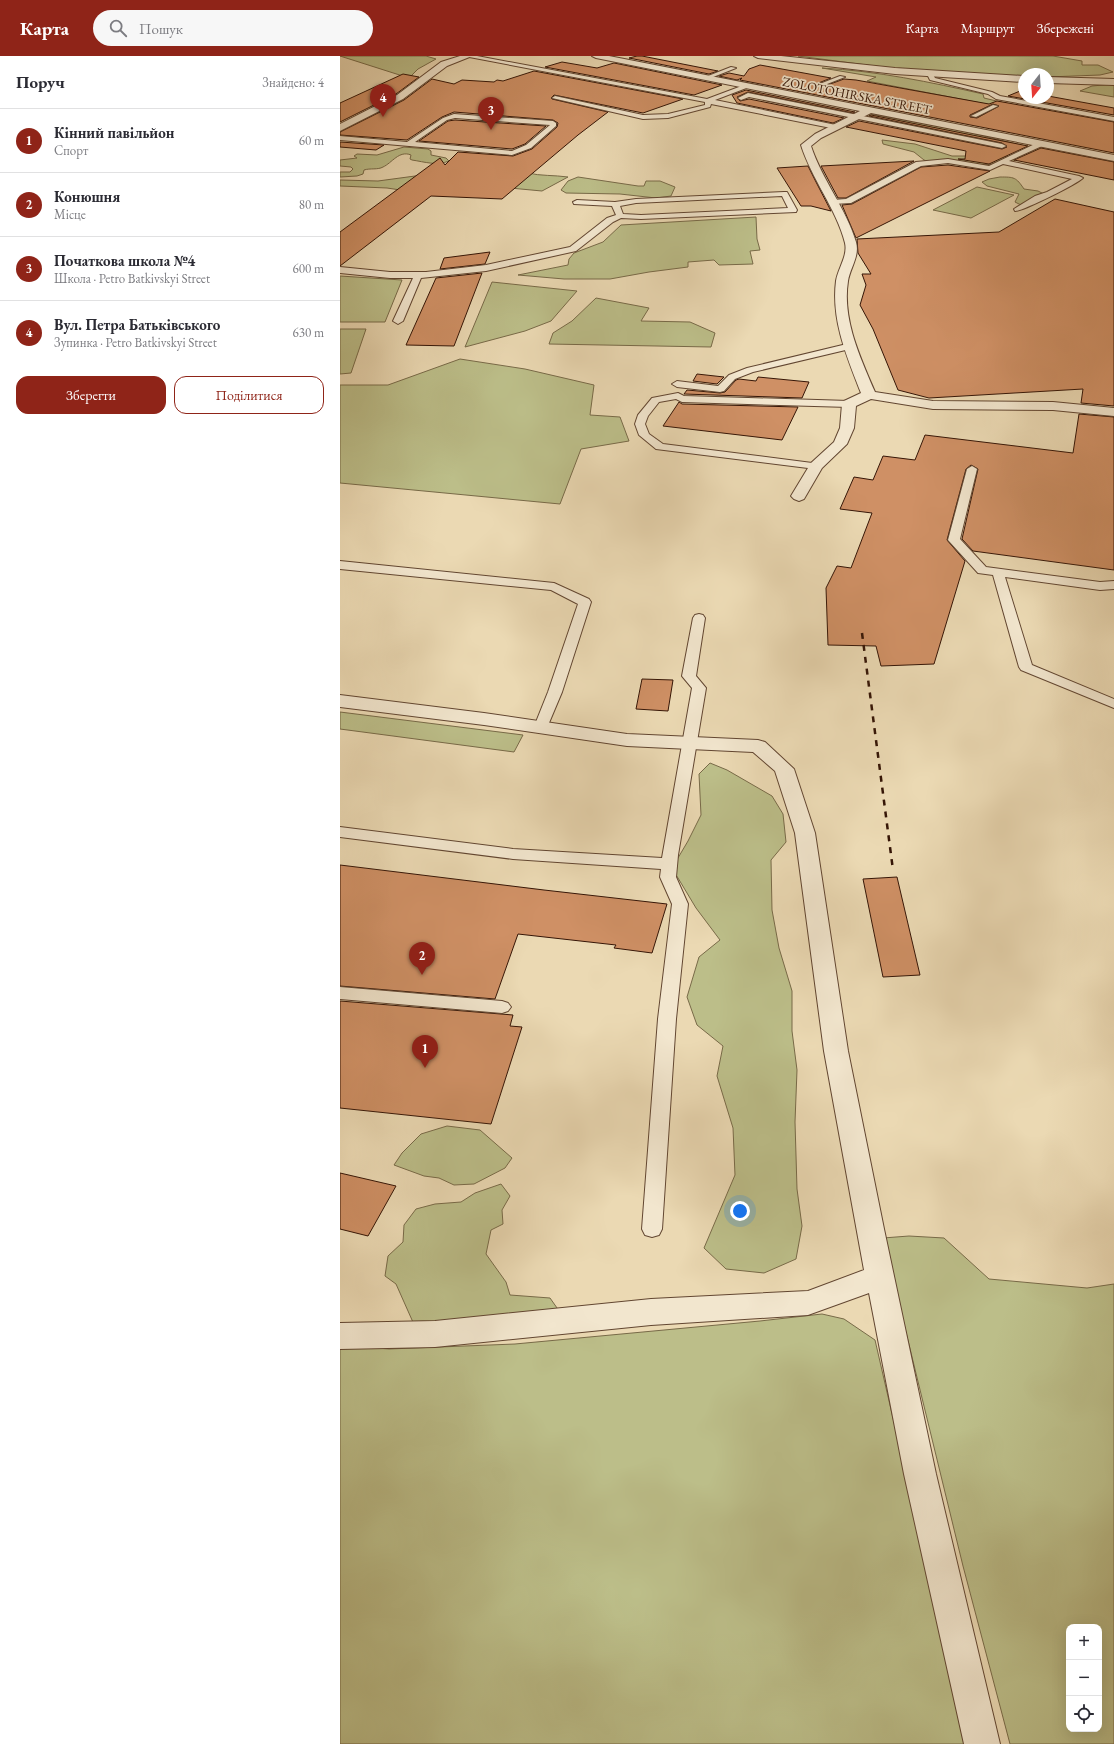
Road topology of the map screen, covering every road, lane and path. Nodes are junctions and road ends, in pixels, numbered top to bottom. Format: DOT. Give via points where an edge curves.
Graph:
graph roads {
  1 [pos="467,56"];
  2 [pos="596,56"];
  3 [pos="758,56"];
  4 [pos="733,68"];
  5 [pos="930,74"];
  6 [pos="842,77"];
  7 [pos="706,78"];
  8 [pos="1018,78"];
  9 [pos="1054,80"];
  10 [pos="1114,82"];
  11 [pos="820,85"];
  12 [pos="747,86"];
  13 [pos="555,98"];
  14 [pos="741,98"];
  15 [pos="708,101"];
  16 [pos="680,106"];
  17 [pos="995,106"];
  18 [pos="694,110"];
  19 [pos="869,110"];
  20 [pos="974,116"];
  21 [pos="855,117"];
  22 [pos="1114,119"];
  23 [pos="836,127"];
  24 [pos="340,128"];
  25 [pos="340,138"];
  26 [pos="407,144"];
  27 [pos="1040,144"];
  28 [pos="1002,146"];
  29 [pos="1114,158"];
  30 [pos="1002,162"];
  31 [pos="577,202"];
  32 [pos="832,202"];
  33 [pos="615,204"];
  34 [pos="1018,209"];
  35 [pos="620,216"];
  36 [pos="340,270"];
  37 [pos="418,275"];
  38 [pos="398,321"];
  39 [pos="851,346"];
  40 [pos="677,384"];
  41 [pos="869,395"];
  42 [pos="849,404"];
  43 [pos="1114,412"];
  44 [pos="816,466"];
  45 [pos="972,469"];
  46 [pos="799,496"];
  47 [pos="340,565"];
  48 [pos="998,573"];
  49 [pos="1114,585"];
  50 [pos="699,618"];
  51 [pos="340,701"];
  52 [pos="1114,704"];
  53 [pos="541,727"];
  54 [pos="690,743"];
  55 [pos="340,832"];
  56 [pos="669,864"];
  57 [pos="340,993"];
  58 [pos="502,1007"];
  59 [pos="652,1229"];
  60 [pos="880,1276"];
  61 [pos="340,1336"];
  62 [pos="982,1744"];
  1 -- 15 [label="lane"];
  1 -- 24 [label="street" via="444,64 400,97"];
  2 -- 7 [label="street, ZOLOTOHIRSKA STREET"];
  3 -- 5 [label="street"];
  4 -- 7 [label="lane"];
  5 -- 8 [label="street"];
  5 -- 22 [label="lane" via="932,79 990,93 998,98"];
  6 -- 11 [label="lane"];
  7 -- 12 [label="street, ZOLOTOHIRSKA STREET"];
  9 -- 10 [label="street"];
  12 -- 15 [label="lane"];
  12 -- 19 [label="street, ZOLOTOHIRSKA STREET"];
  13 -- 18 [label="lane" via="643,117 655,118"];
  14 -- 21 [label="lane" via="748,95"];
  15 -- 18 [label="lane" via="708,106"];
  15 -- 23 [label="lane"];
  16 -- 18 [label="lane"];
  17 -- 20 [label="lane"];
  19 -- 21 [label="street"];
  19 -- 27 [label="street, ZOLOTOHIRSKA STREET"];
  21 -- 23 [label="street"];
  21 -- 28 [label="lane"];
  23 -- 32 [label="street" via="806,145"];
  25 -- 26 [label="lane"];
  26 -- 26 [label="lane" via="445,119 454,116 553,123 543,135 519,152"];
  27 -- 29 [label="street, ZOLOTOHIRSKA STREET"];
  27 -- 30 [label="lane"];
  30 -- 32 [label="lane" via="990,168 948,162 919,164 848,201"];
  30 -- 34 [label="lane" via="1079,178"];
  31 -- 33 [label="lane"];
  32 -- 39 [label="street" via="852,244 842,280 842,318"];
  33 -- 35 [label="lane"];
  33 -- 35 [label="lane" via="784,194 793,210"];
  35 -- 37 [label="lane" via="610,220 573,249 486,268"];
  36 -- 37 [label="lane"];
  37 -- 38 [label="lane"];
  39 -- 40 [label="lane" via="750,370 732,377 720,389"];
  39 -- 41 [label="street"];
  41 -- 42 [label="street"];
  41 -- 43 [label="street" via="933,405 1053,406"];
  42 -- 44 [label="street" via="847,428 840,444"];
  42 -- 44 [label="lane" via="682,399 678,396 656,400 643,415 640,424 644,436 660,447"];
  44 -- 46 [label="street"];
  45 -- 48 [label="lane" via="954,540 982,570"];
  47 -- 53 [label="lane" via="554,587 585,602"];
  48 -- 49 [label="lane" via="1100,586"];
  48 -- 52 [label="lane" via="1026,667"];
  50 -- 54 [label="lane" via="689,676 699,688"];
  51 -- 53 [label="street"];
  53 -- 54 [label="street" via="627,740"];
  54 -- 56 [label="lane"];
  54 -- 60 [label="street" via="758,746 784,769 805,833 836,1052"];
  55 -- 56 [label="lane" via="513,854"];
  56 -- 59 [label="lane" via="668,877 680,904 667,1019"];
  57 -- 58 [label="lane"];
  60 -- 61 [label="street" via="808,1303 651,1312 435,1334"];
  60 -- 62 [label="street" via="920,1474"];
}
